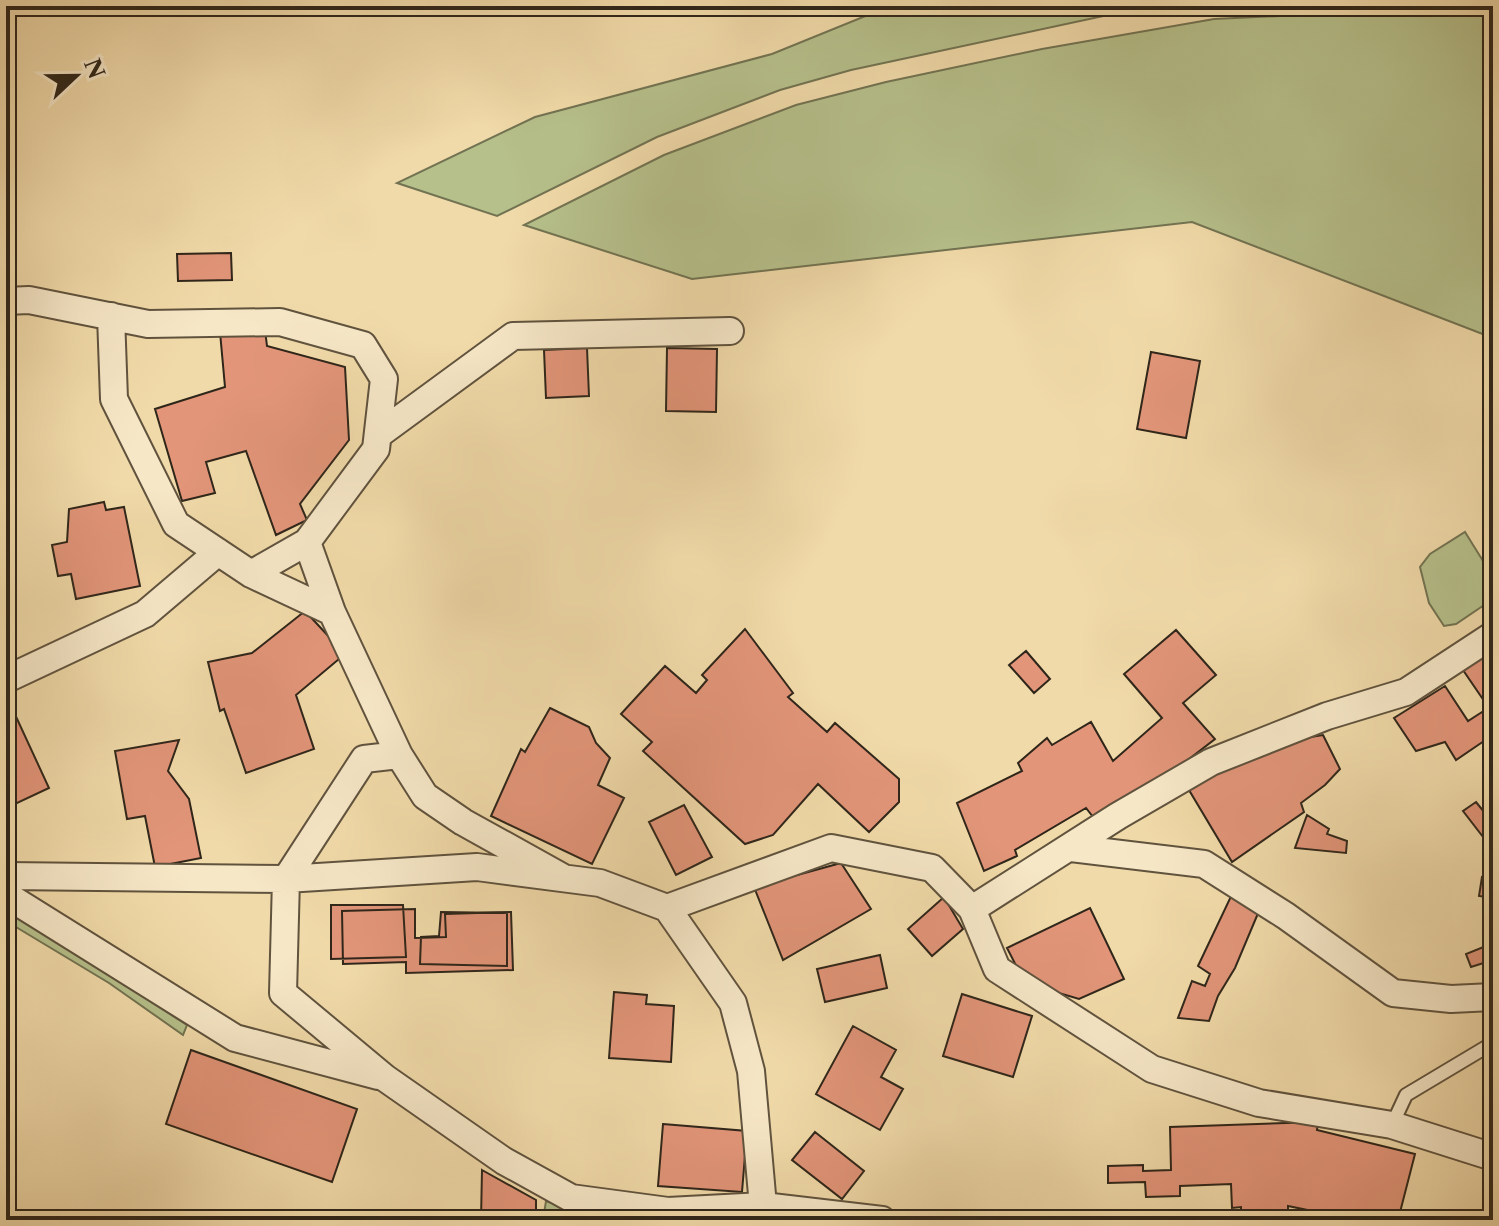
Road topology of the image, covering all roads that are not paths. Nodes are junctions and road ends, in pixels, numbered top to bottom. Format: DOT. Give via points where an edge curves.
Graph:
graph roads {
  1 [pos="6,301"];
  2 [pos="111,316"];
  3 [pos="730,331"];
  4 [pos="378,435"];
  5 [pos="307,542"];
  6 [pos="218,552"];
  7 [pos="251,574"];
  8 [pos="332,612"];
  9 [pos="1493,635"];
  10 [pos="11,677"];
  11 [pos="399,755"];
  12 [pos="1071,848"];
  13 [pos="6,876"];
  14 [pos="564,878"];
  15 [pos="286,879"];
  16 [pos="6,895"];
  17 [pos="667,908"];
  18 [pos="972,909"];
  19 [pos="1493,997"];
  20 [pos="1493,1043"];
  21 [pos="385,1078"];
  22 [pos="1392,1125"];
  23 [pos="1493,1157"];
  24 [pos="763,1206"];
  25 [pos="882,1220"];
  1 -- 2 [label="street" via="29,300"];
  2 -- 4 [label="street" via="148,324 280,322 363,345 384,379"];
  2 -- 6 [label="street" via="114,399 176,524"];
  3 -- 4 [label="street" via="513,336"];
  4 -- 5 [label="street" via="376,449"];
  5 -- 7 [label="street"];
  5 -- 8 [label="street"];
  6 -- 7 [label="street"];
  6 -- 10 [label="street" via="145,614"];
  7 -- 8 [label="street"];
  8 -- 11 [label="street"];
  9 -- 12 [label="street" via="1406,692 1327,716 1211,762"];
  11 -- 14 [label="street" via="425,796"];
  11 -- 15 [label="street" via="364,759"];
  12 -- 18 [label="street"];
  12 -- 19 [label="street" via="1204,864 1393,993"];
  13 -- 15 [label="street"];
  14 -- 15 [label="street" via="477,867"];
  14 -- 17 [label="street" via="600,883"];
  15 -- 21 [label="street" via="283,993"];
  16 -- 21 [label="street" via="235,1038"];
  17 -- 18 [label="street" via="831,848 932,868"];
  17 -- 24 [label="street" via="733,1003 751,1071"];
  18 -- 22 [label="street" via="997,969 1152,1069 1259,1103"];
  20 -- 22 [label="lane" via="1406,1095"];
  21 -- 24 [label="street" via="504,1161 571,1198 668,1211"];
  22 -- 23 [label="street"];
  24 -- 25 [label="street"];
}
